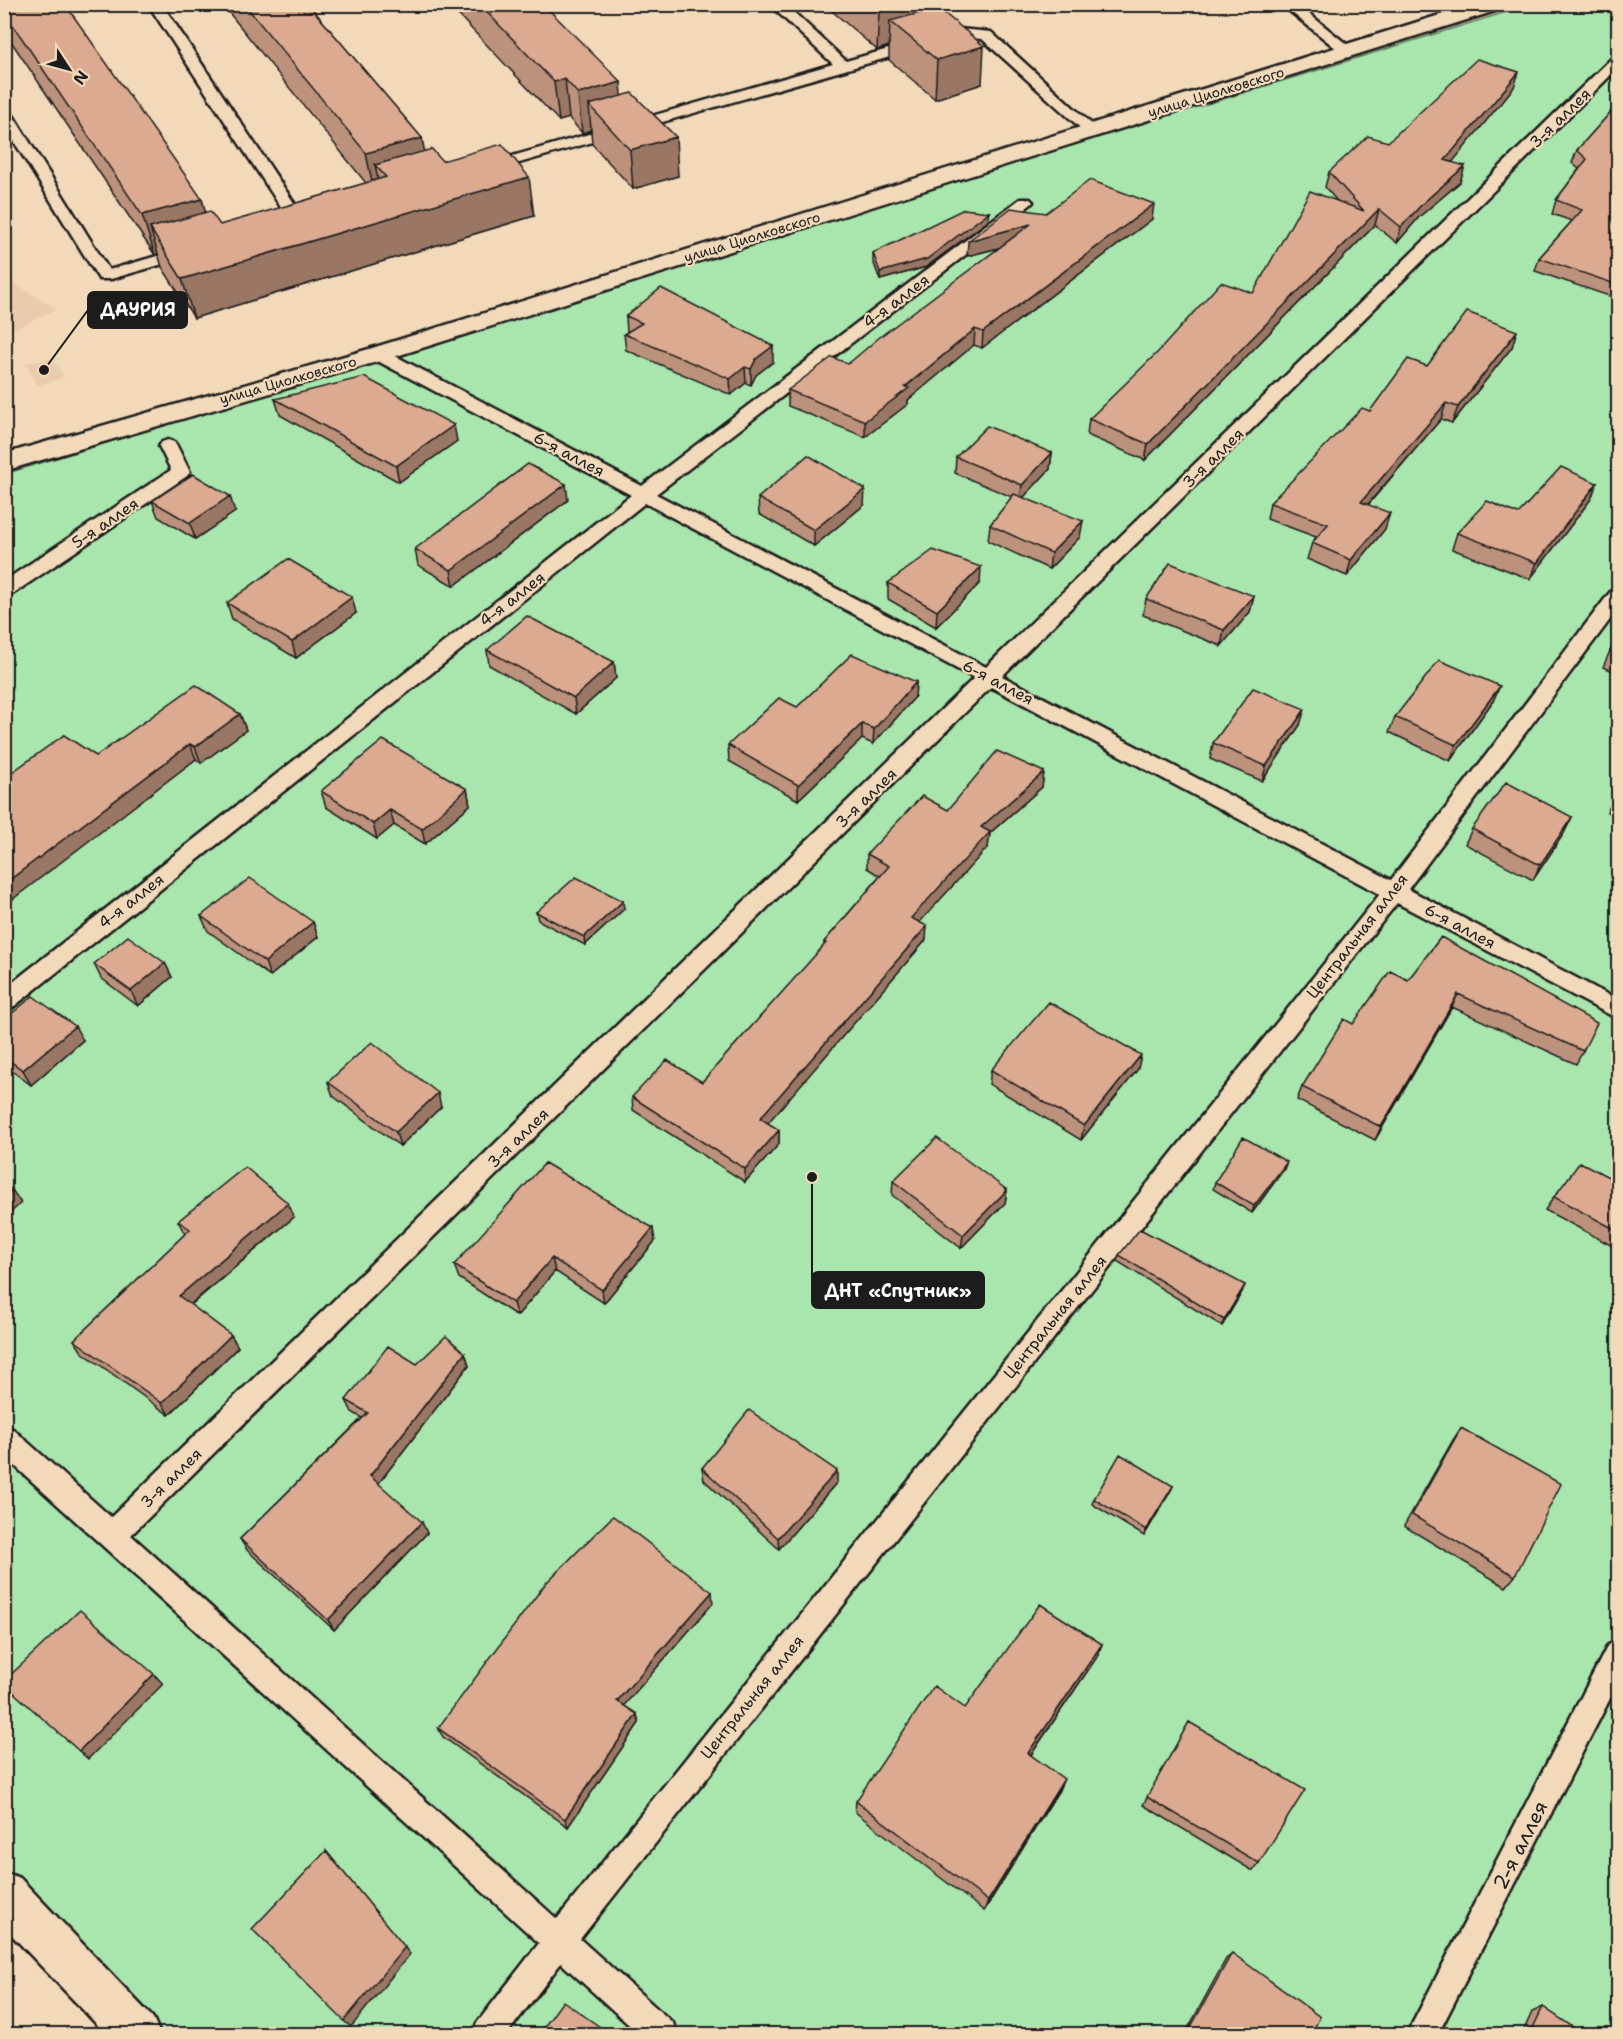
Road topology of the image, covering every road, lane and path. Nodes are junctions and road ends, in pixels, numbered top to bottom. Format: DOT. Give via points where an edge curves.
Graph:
graph roads {
  1 [pos="155,4"];
  2 [pos="776,4"];
  3 [pos="1288,4"];
  4 [pos="1498,4"];
  5 [pos="1348,51"];
  6 [pos="1618,60"];
  7 [pos="843,66"];
  8 [pos="4,112"];
  9 [pos="1091,130"];
  10 [pos="468,173"];
  11 [pos="1025,202"];
  12 [pos="298,221"];
  13 [pos="207,247"];
  14 [pos="378,354"];
  15 [pos="168,446"];
  16 [pos="4,463"];
  17 [pos="644,494"];
  18 [pos="4,590"];
  19 [pos="1618,596"];
  20 [pos="990,677"];
  21 [pos="1394,891"];
  22 [pos="4,1002"];
  23 [pos="1618,1010"];
  24 [pos="4,1438"];
  25 [pos="112,1535"];
  26 [pos="1618,1655"];
  27 [pos="4,1894"];
  28 [pos="559,1941"];
  29 [pos="137,2034"];
  30 [pos="488,2034"];
  31 [pos="662,2034"];
  32 [pos="1422,2034"];
  1 -- 12 [label="lane"];
  2 -- 7 [label="lane"];
  3 -- 5 [label="lane"];
  4 -- 5 [label="street, улица Циолковского"];
  5 -- 9 [label="street, улица Циолковского"];
  6 -- 20 [label="lane, 3-я аллея"];
  7 -- 9 [label="lane" via="958,33 986,35"];
  7 -- 10 [label="lane"];
  8 -- 13 [label="lane" via="105,276"];
  9 -- 14 [label="street, улица Циолковского"];
  11 -- 17 [label="lane, 4-я аллея"];
  14 -- 16 [label="street, улица Циолковского"];
  14 -- 17 [label="lane, 6-я аллея"];
  15 -- 18 [label="lane, 5-я аллея" via="182,472"];
  17 -- 20 [label="lane, 6-я аллея"];
  17 -- 22 [label="lane, 4-я аллея"];
  19 -- 21 [label="lane, Центральная аллея"];
  20 -- 21 [label="lane, 6-я аллея"];
  20 -- 25 [label="lane, 3-я аллея"];
  21 -- 23 [label="lane, 6-я аллея"];
  21 -- 28 [label="lane, Центральная аллея"];
  24 -- 25 [label="lane"];
  25 -- 28 [label="lane"];
  26 -- 32 [label="lane, 2-я аллея"];
  27 -- 29 [label="street"];
  28 -- 30 [label="lane, Центральная аллея"];
  28 -- 31 [label="lane"];
}
